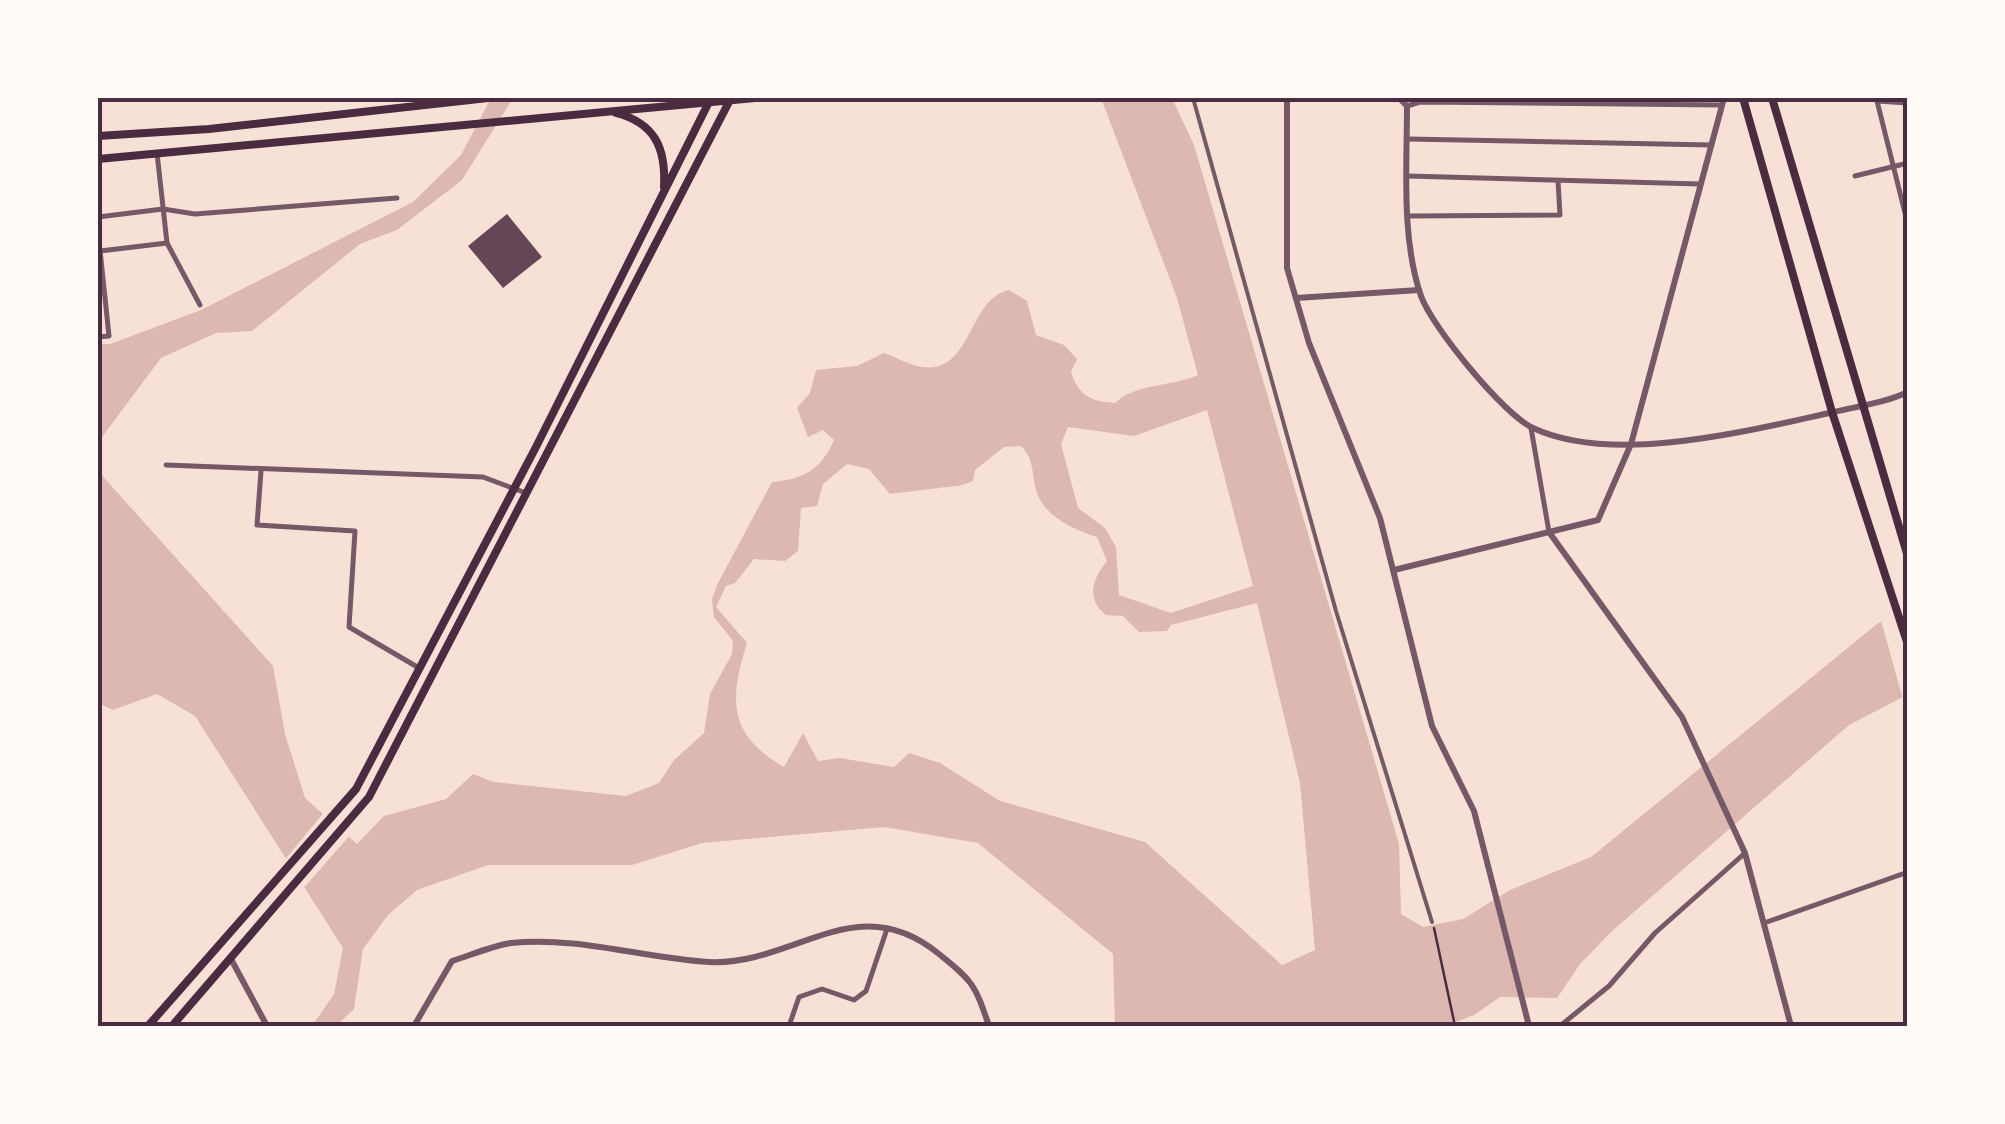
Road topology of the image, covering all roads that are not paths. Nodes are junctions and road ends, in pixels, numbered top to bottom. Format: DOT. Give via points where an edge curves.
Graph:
graph roads {
  1 [pos="488,98"];
  2 [pos="710,98"];
  3 [pos="755,98"];
  4 [pos="1193,98"];
  5 [pos="1287,98"];
  6 [pos="1399,98"];
  7 [pos="1743,98"];
  8 [pos="1772,98"];
  9 [pos="479,99"];
  10 [pos="731,99"];
  11 [pos="1723,101"];
  12 [pos="1908,103"];
  13 [pos="1407,106"];
  14 [pos="606,110"];
  15 [pos="98,136"];
  16 [pos="1407,139"];
  17 [pos="1711,146"];
  18 [pos="157,153"];
  19 [pos="98,158"];
  20 [pos="1908,163"];
  21 [pos="1892,167"];
  22 [pos="1408,176"];
  23 [pos="1855,176"];
  24 [pos="1558,182"];
  25 [pos="1701,184"];
  26 [pos="663,192"];
  27 [pos="397,198"];
  28 [pos="163,209"];
  29 [pos="1410,216"];
  30 [pos="98,217"];
  31 [pos="1908,225"];
  32 [pos="98,232"];
  33 [pos="167,244"];
  34 [pos="98,252"];
  35 [pos="1419,290"];
  36 [pos="1296,298"];
  37 [pos="200,306"];
  38 [pos="98,337"];
  39 [pos="1908,392"];
  40 [pos="1864,406"];
  41 [pos="1832,412"];
  42 [pos="1531,428"];
  43 [pos="1631,444"];
  44 [pos="166,464"];
  45 [pos="260,471"];
  46 [pos="514,488"];
  47 [pos="526,494"];
  48 [pos="1549,532"];
  49 [pos="1908,556"];
  50 [pos="1394,570"];
  51 [pos="1908,645"];
  52 [pos="419,668"];
  53 [pos="1746,853"];
  54 [pos="1908,872"];
  55 [pos="1432,922"];
  56 [pos="1764,923"];
  57 [pos="887,928"];
  58 [pos="231,960"];
  59 [pos="148,1026"];
  60 [pos="172,1026"];
  61 [pos="268,1026"];
  62 [pos="414,1026"];
  63 [pos="789,1026"];
  64 [pos="989,1026"];
  65 [pos="1529,1026"];
  66 [pos="1560,1026"];
  67 [pos="1791,1026"];
  1 -- 9 [label="main road"];
  2 -- 10 [label="main road"];
  2 -- 14 [label="main road"];
  2 -- 26 [label="main road"];
  3 -- 10 [label="main road"];
  4 -- 55 [label="street" via="1336,611"];
  5 -- 36 [label="street" via="1287,268"];
  6 -- 13 [label="street"];
  7 -- 41 [label="main road"];
  8 -- 40 [label="main road"];
  9 -- 15 [label="main road"];
  10 -- 47 [label="main road"];
  11 -- 13 [label="street"];
  11 -- 17 [label="street"];
  12 -- 21 [label="street" via="1877,101"];
  13 -- 16 [label="street"];
  14 -- 18 [label="main road"];
  14 -- 26 [label="main road" via="637,118 655,134 664,159"];
  16 -- 17 [label="street"];
  16 -- 22 [label="street"];
  17 -- 25 [label="street"];
  18 -- 19 [label="main road"];
  18 -- 28 [label="street"];
  20 -- 21 [label="street"];
  21 -- 23 [label="street"];
  21 -- 31 [label="street"];
  22 -- 24 [label="street"];
  22 -- 29 [label="street"];
  24 -- 25 [label="street"];
  24 -- 29 [label="street" via="1560,215"];
  25 -- 43 [label="street"];
  26 -- 46 [label="main road"];
  27 -- 28 [label="street" via="195,214"];
  28 -- 30 [label="street"];
  28 -- 33 [label="street"];
  29 -- 35 [label="street"];
  32 -- 34 [label="street"];
  33 -- 34 [label="street"];
  33 -- 37 [label="street"];
  34 -- 38 [label="street" via="109,336"];
  35 -- 36 [label="street"];
  35 -- 42 [label="street" via="1437,328 1472,372"];
  36 -- 50 [label="street" via="1361,462"];
  39 -- 40 [label="street"];
  40 -- 41 [label="street"];
  40 -- 49 [label="main road"];
  41 -- 43 [label="street" via="1719,438"];
  41 -- 51 [label="main road"];
  42 -- 43 [label="street"];
  42 -- 48 [label="street"];
  43 -- 48 [label="street" via="1598,520"];
  44 -- 45 [label="street"];
  45 -- 46 [label="street" via="483,477"];
  45 -- 52 [label="street" via="257,525 355,531 350,626"];
  46 -- 47 [label="street"];
  46 -- 52 [label="main road"];
  47 -- 58 [label="main road" via="369,797"];
  48 -- 50 [label="street"];
  48 -- 53 [label="street" via="1682,716"];
  50 -- 65 [label="street" via="1432,726 1474,810"];
  52 -- 59 [label="main road" via="356,789"];
  53 -- 56 [label="street"];
  53 -- 66 [label="street"];
  54 -- 56 [label="street"];
  56 -- 67 [label="street"];
  57 -- 62 [label="street" via="856,924 751,961 510,944 452,961"];
  57 -- 63 [label="street" via="866,991 854,1000 822,988 799,997"];
  57 -- 64 [label="street" via="920,938 975,983"];
  58 -- 60 [label="main road"];
  58 -- 61 [label="street"];
}
